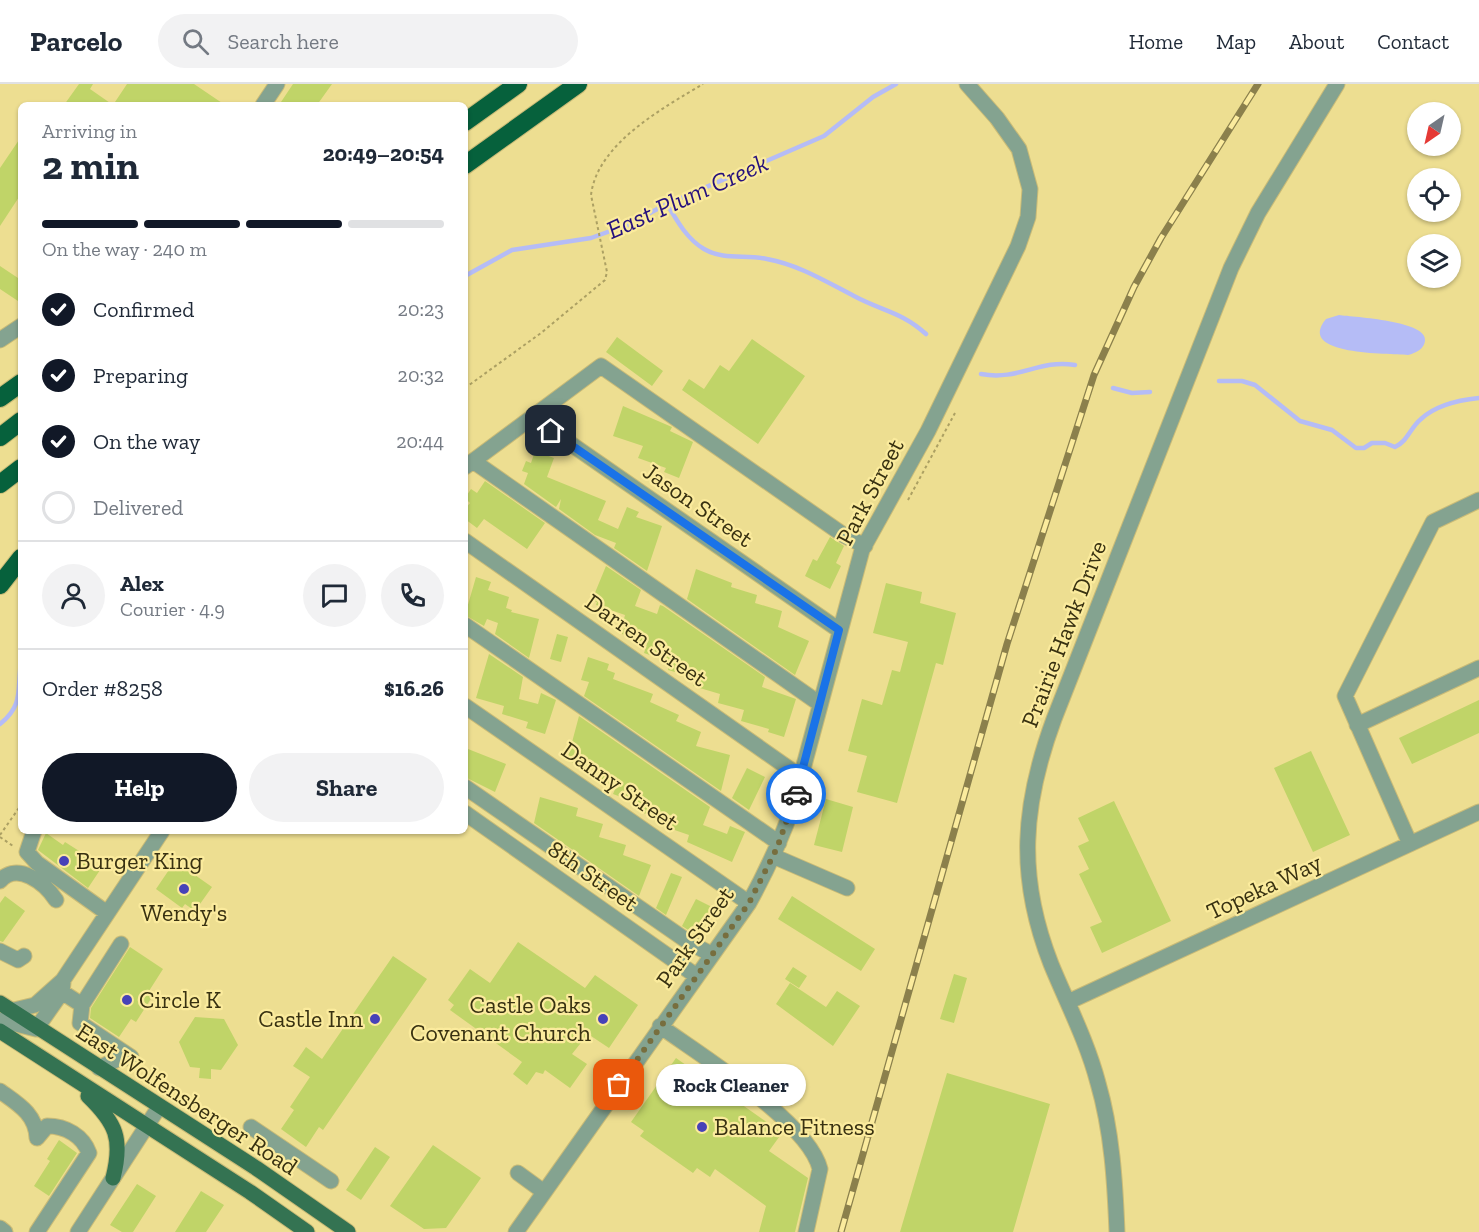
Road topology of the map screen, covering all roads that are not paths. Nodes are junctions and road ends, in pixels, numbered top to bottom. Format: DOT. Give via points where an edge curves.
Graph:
graph roads {
  1 [pos="277,84"];
  2 [pos="518,84"];
  3 [pos="578,84"];
  4 [pos="967,84"];
  5 [pos="1337,84"];
  6 [pos="265,102"];
  7 [pos="468,120"];
  8 [pos="468,163"];
  9 [pos="18,328"];
  10 [pos="0,340"];
  11 [pos="18,385"];
  12 [pos="0,398"];
  13 [pos="532,417"];
  14 [pos="18,423"];
  15 [pos="0,437"];
  16 [pos="469,464"];
  17 [pos="18,470"];
  18 [pos="0,484"];
  19 [pos="1479,501"];
  20 [pos="468,543"];
  21 [pos="865,546"];
  22 [pos="18,562"];
  23 [pos="0,585"];
  24 [pos="468,627"];
  25 [pos="839,630"];
  26 [pos="1479,668"];
  27 [pos="820,704"];
  28 [pos="468,708"];
  29 [pos="1357,725"];
  30 [pos="801,777"];
  31 [pos="468,789"];
  32 [pos="1479,813"];
  33 [pos="468,815"];
  34 [pos="33,834"];
  35 [pos="160,834"];
  36 [pos="1410,844"];
  37 [pos="776,849"];
  38 [pos="0,881"];
  39 [pos="847,888"];
  40 [pos="56,900"];
  41 [pos="749,903"];
  42 [pos="107,913"];
  43 [pos="121,944"];
  44 [pos="0,951"];
  45 [pos="711,954"];
  46 [pos="24,956"];
  47 [pos="695,975"];
  48 [pos="62,986"];
  49 [pos="1068,1002"];
  50 [pos="82,1005"];
  51 [pos="3,1011"];
  52 [pos="660,1026"];
  53 [pos="36,1029"];
  54 [pos="0,1031"];
  55 [pos="49,1062"];
  56 [pos="99,1068"];
  57 [pos="0,1091"];
  58 [pos="159,1107"];
  59 [pos="147,1126"];
  60 [pos="251,1126"];
  61 [pos="518,1173"];
  62 [pos="113,1178"];
  63 [pos="331,1181"];
  64 [pos="544,1192"];
  65 [pos="0,1228"];
  66 [pos="5,1232"];
  67 [pos="37,1232"];
  68 [pos="78,1232"];
  69 [pos="307,1232"];
  70 [pos="348,1232"];
  71 [pos="516,1232"];
  72 [pos="806,1232"];
  73 [pos="1117,1232"];
  1 -- 6 [label="street"];
  2 -- 7 [label="highway"];
  3 -- 8 [label="highway"];
  4 -- 21 [label="street, Park Street" via="1019,149 1028,175 1030,203 1024,231 928,431"];
  5 -- 49 [label="street, Prairie Hawk Drive" via="1258,213 1213,309 1035,776 1028,823 1031,899 1042,939"];
  9 -- 10 [label="street"];
  11 -- 12 [label="highway"];
  13 -- 16 [label="street"];
  13 -- 21 [label="street" via="601,366 845,536"];
  13 -- 25 [label="street, Jason Street"];
  14 -- 15 [label="highway"];
  16 -- 27 [label="street"];
  17 -- 18 [label="highway"];
  19 -- 29 [label="street" via="1433,522 1345,696"];
  20 -- 30 [label="street, Darren Street"];
  21 -- 25 [label="street, Park Street"];
  22 -- 23 [label="highway"];
  24 -- 37 [label="street"];
  25 -- 27 [label="street, Park Street"];
  26 -- 29 [label="street"];
  27 -- 30 [label="street, Park Street"];
  28 -- 41 [label="street, Danny Street"];
  29 -- 36 [label="street"];
  30 -- 37 [label="street, Park Street"];
  31 -- 45 [label="street"];
  32 -- 36 [label="street, Topeka Way"];
  33 -- 47 [label="street, 8th Street"];
  34 -- 42 [label="street" via="27,852 37,864"];
  35 -- 42 [label="street"];
  36 -- 49 [label="street, Topeka Way"];
  37 -- 39 [label="street"];
  37 -- 41 [label="street, Park Street"];
  38 -- 40 [label="street" via="8,874 22,872"];
  41 -- 45 [label="street, Park Street"];
  42 -- 48 [label="street"];
  43 -- 50 [label="street"];
  44 -- 46 [label="street" via="18,960"];
  45 -- 47 [label="street, Park Street"];
  47 -- 52 [label="street, Park Street"];
  48 -- 50 [label="street"];
  48 -- 51 [label="street" via="35,1005"];
  48 -- 53 [label="street"];
  49 -- 73 [label="street, Prairie Hawk Drive" via="1105,1109"];
  50 -- 56 [label="street" via="80,1023 131,1057"];
  51 -- 53 [label="main road, East Wolfensberger Road"];
  52 -- 64 [label="street, Park Street"];
  52 -- 72 [label="street" via="754,1094 809,1147 820,1169"];
  53 -- 56 [label="main road, East Wolfensberger Road"];
  54 -- 55 [label="main road, East Wolfensberger Road"];
  55 -- 59 [label="main road, East Wolfensberger Road"];
  55 -- 62 [label="main road" via="101,1108 114,1128 119,1149"];
  56 -- 58 [label="main road, East Wolfensberger Road"];
  57 -- 67 [label="street" via="28,1112 37,1125 37,1138 47,1126 61,1126 85,1142 89,1153"];
  58 -- 59 [label="street"];
  58 -- 70 [label="main road, East Wolfensberger Road"];
  59 -- 62 [label="street"];
  59 -- 69 [label="main road, East Wolfensberger Road"];
  60 -- 63 [label="street"];
  61 -- 64 [label="street"];
  62 -- 68 [label="street"];
  64 -- 71 [label="street, Park Street"];
  65 -- 66 [label="street"];
}
